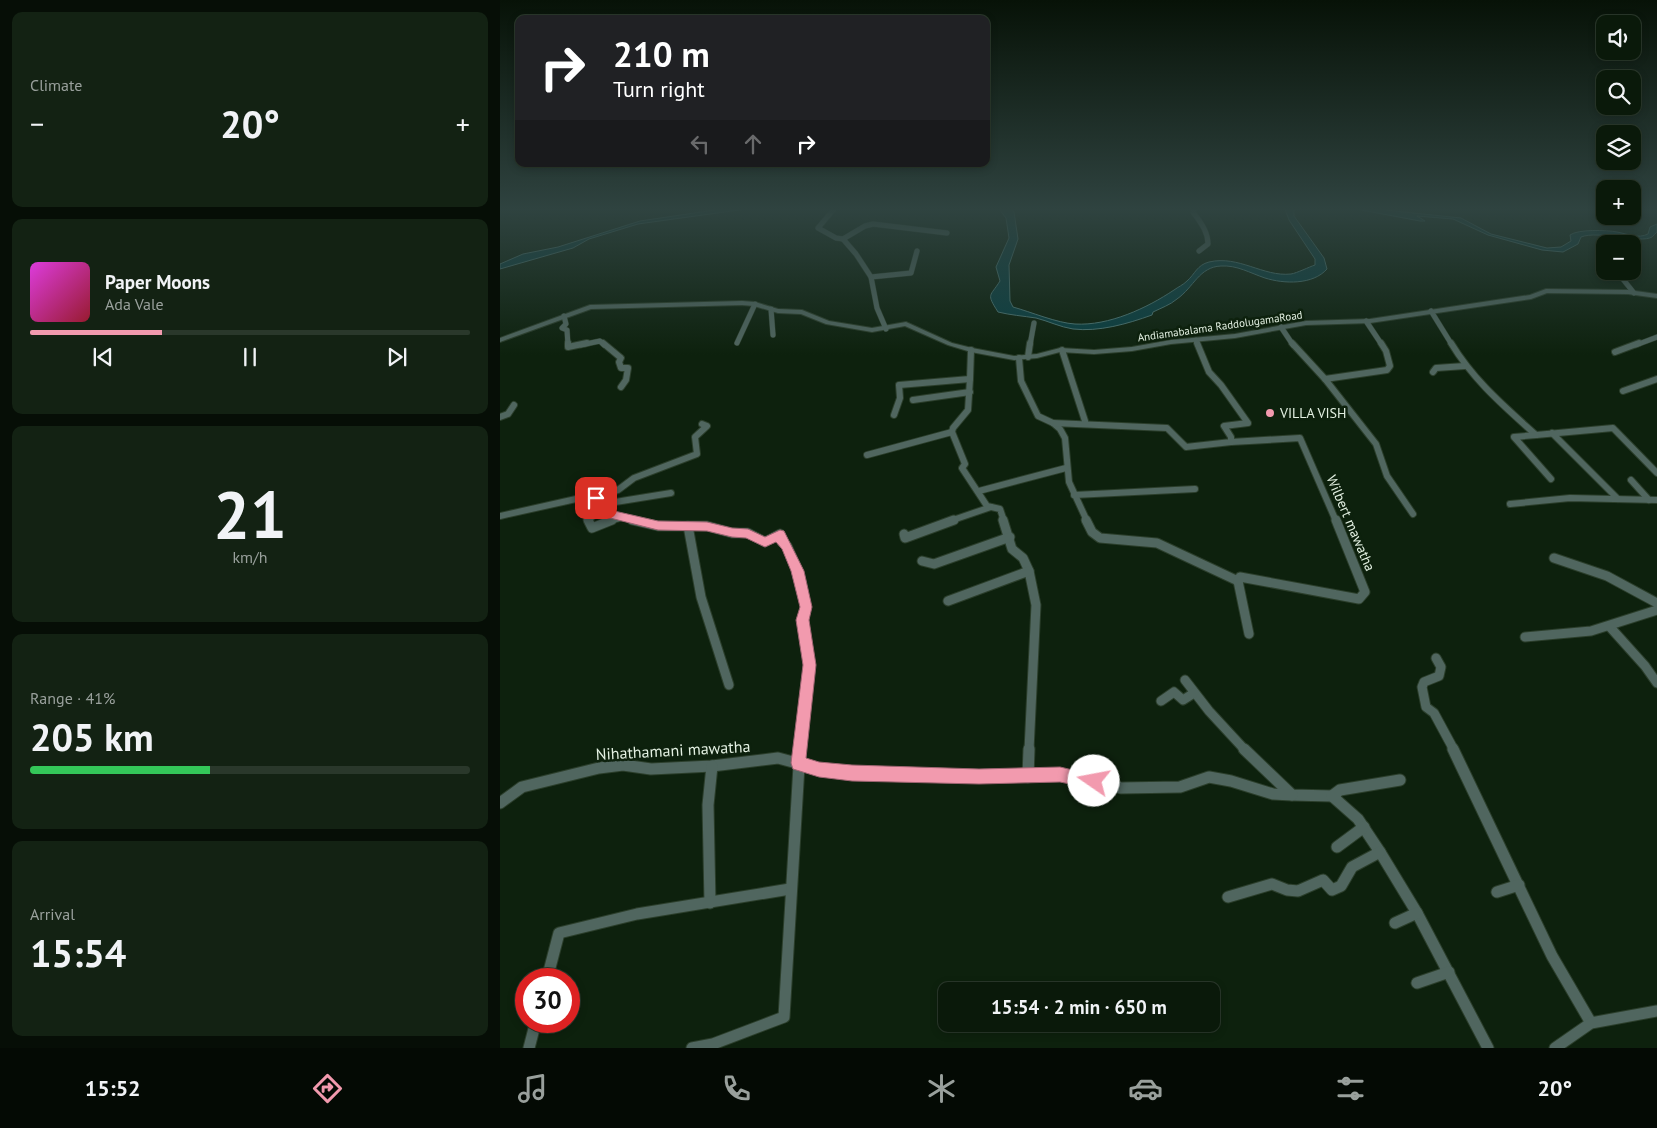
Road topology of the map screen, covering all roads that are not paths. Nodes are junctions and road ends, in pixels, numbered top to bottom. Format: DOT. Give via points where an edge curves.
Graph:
graph roads {
  1 [pos="858,258"];
  2 [pos="915,258"];
  3 [pos="871,278"];
  4 [pos="1624,280"];
  5 [pos="1634,293"];
  6 [pos="1657,296"];
  7 [pos="755,304"];
  8 [pos="770,309"];
  9 [pos="1431,311"];
  10 [pos="564,316"];
  11 [pos="1366,321"];
  12 [pos="1034,323"];
  13 [pos="1280,327"];
  14 [pos="886,329"];
  15 [pos="773,335"];
  16 [pos="1657,337"];
  17 [pos="500,340"];
  18 [pos="1196,340"];
  19 [pos="737,343"];
  20 [pos="971,350"];
  21 [pos="1062,350"];
  22 [pos="1615,352"];
  23 [pos="1028,357"];
  24 [pos="1019,358"];
  25 [pos="1464,366"];
  26 [pos="1433,372"];
  27 [pos="970,379"];
  28 [pos="1326,379"];
  29 [pos="1657,379"];
  30 [pos="621,388"];
  31 [pos="1623,390"];
  32 [pos="970,392"];
  33 [pos="913,400"];
  34 [pos="514,405"];
  35 [pos="894,415"];
  36 [pos="500,417"];
  37 [pos="1085,422"];
  38 [pos="1053,423"];
  39 [pos="702,424"];
  40 [pos="952,432"];
  41 [pos="1552,433"];
  42 [pos="1536,435"];
  43 [pos="1231,442"];
  44 [pos="867,454"];
  45 [pos="1066,468"];
  46 [pos="1657,473"];
  47 [pos="1551,479"];
  48 [pos="1631,480"];
  49 [pos="1195,489"];
  50 [pos="979,491"];
  51 [pos="671,493"];
  52 [pos="1074,495"];
  53 [pos="1618,499"];
  54 [pos="597,500"];
  55 [pos="1653,500"];
  56 [pos="1510,504"];
  57 [pos="991,506"];
  58 [pos="1413,514"];
  59 [pos="500,516"];
  60 [pos="632,518"];
  61 [pos="688,526"];
  62 [pos="904,534"];
  63 [pos="1010,537"];
  64 [pos="1554,558"];
  65 [pos="922,561"];
  66 [pos="1029,571"];
  67 [pos="1238,581"];
  68 [pos="948,601"];
  69 [pos="1657,603"];
  70 [pos="1657,610"];
  71 [pos="1610,627"];
  72 [pos="1249,634"];
  73 [pos="1525,637"];
  74 [pos="1436,658"];
  75 [pos="1185,680"];
  76 [pos="1657,683"];
  77 [pos="729,685"];
  78 [pos="1194,693"];
  79 [pos="1161,701"];
  80 [pos="798,763"];
  81 [pos="712,766"];
  82 [pos="1028,777"];
  83 [pos="1400,780"];
  84 [pos="1292,796"];
  85 [pos="1332,796"];
  86 [pos="500,803"];
  87 [pos="1364,827"];
  88 [pos="1337,846"];
  89 [pos="1380,852"];
  90 [pos="1519,885"];
  91 [pos="790,889"];
  92 [pos="1497,892"];
  93 [pos="1228,897"];
  94 [pos="710,903"];
  95 [pos="1417,913"];
  96 [pos="1395,922"];
  97 [pos="550,968"];
  98 [pos="1449,972"];
  99 [pos="1417,983"];
  100 [pos="1657,1011"];
  101 [pos="1591,1023"];
  102 [pos="533,1033"];
  103 [pos="713,1046"];
  104 [pos="529,1048"];
  105 [pos="692,1048"];
  106 [pos="1488,1048"];
  107 [pos="1555,1048"];
  1 -- 3 [label="street"];
  2 -- 3 [label="street" via="912,273"];
  3 -- 14 [label="street" via="877,308"];
  4 -- 5 [label="street"];
  5 -- 6 [label="street, Andiamabalama RaddolugamaRoad"];
  5 -- 9 [label="street, Andiamabalama RaddolugamaRoad" via="1546,292"];
  7 -- 8 [label="street, Andiamabalama RaddolugamaRoad"];
  7 -- 10 [label="street, Andiamabalama RaddolugamaRoad" via="600,306"];
  7 -- 19 [label="street"];
  8 -- 14 [label="street, Andiamabalama RaddolugamaRoad" via="802,312 828,323"];
  8 -- 15 [label="street"];
  9 -- 11 [label="street, Andiamabalama RaddolugamaRoad"];
  9 -- 25 [label="street"];
  10 -- 17 [label="street, Andiamabalama RaddolugamaRoad"];
  10 -- 30 [label="street" via="566,324 562,328 567,330 568,347 600,341 621,358 622,368 628,368"];
  11 -- 13 [label="street, Andiamabalama RaddolugamaRoad"];
  11 -- 28 [label="street" via="1386,351 1390,366 1387,370"];
  12 -- 23 [label="street"];
  13 -- 18 [label="street, Andiamabalama RaddolugamaRoad"];
  13 -- 28 [label="street"];
  14 -- 20 [label="street, Andiamabalama RaddolugamaRoad" via="912,325 950,344"];
  16 -- 22 [label="street"];
  18 -- 21 [label="street, Andiamabalama RaddolugamaRoad" via="1122,350"];
  18 -- 43 [label="street" via="1209,372 1248,423 1224,426 1232,437"];
  20 -- 24 [label="street, Andiamabalama RaddolugamaRoad"];
  20 -- 27 [label="street"];
  21 -- 23 [label="street, Andiamabalama RaddolugamaRoad"];
  21 -- 37 [label="street"];
  23 -- 24 [label="street, Andiamabalama RaddolugamaRoad"];
  24 -- 38 [label="street" via="1021,381 1038,416"];
  25 -- 26 [label="street" via="1436,368"];
  25 -- 42 [label="street"];
  27 -- 32 [label="street"];
  27 -- 35 [label="street" via="899,385 900,398"];
  28 -- 58 [label="street" via="1376,444 1387,476"];
  29 -- 31 [label="street"];
  32 -- 33 [label="street"];
  32 -- 40 [label="street" via="968,410"];
  34 -- 36 [label="street" via="508,414"];
  37 -- 38 [label="street"];
  37 -- 43 [label="street" via="1167,428 1186,447"];
  38 -- 45 [label="street" via="1065,438"];
  39 -- 54 [label="street" via="706,426 695,437 697,454 634,478"];
  40 -- 44 [label="street"];
  40 -- 50 [label="street" via="964,464 964,475"];
  41 -- 42 [label="street"];
  41 -- 46 [label="street" via="1613,428"];
  41 -- 53 [label="street"];
  42 -- 47 [label="street" via="1514,437"];
  43 -- 67 [label="street, Wilbert mawatha" via="1300,438 1366,592 1359,599 1247,577 1240,577"];
  45 -- 50 [label="street"];
  45 -- 52 [label="street"];
  48 -- 55 [label="street"];
  49 -- 52 [label="street"];
  50 -- 57 [label="street" via="987,506"];
  51 -- 54 [label="street" via="616,503"];
  52 -- 67 [label="street" via="1092,532 1100,538 1158,543"];
  53 -- 55 [label="street"];
  53 -- 56 [label="street" via="1570,498"];
  54 -- 59 [label="street" via="586,497"];
  54 -- 60 [label="street" via="606,513"];
  54 -- 60 [label="street" via="589,504 593,516 588,520 592,528 615,518"];
  57 -- 62 [label="street" via="909,537 905,538"];
  57 -- 63 [label="street" via="1000,509"];
  60 -- 61 [label="street" via="658,526"];
  61 -- 77 [label="street" via="702,597"];
  61 -- 80 [label="street" via="748,533 765,542 780,534 787,546 798,571 806,607 803,620 810,665"];
  63 -- 65 [label="street" via="934,564"];
  63 -- 66 [label="street" via="1012,549 1023,558"];
  64 -- 69 [label="street" via="1621,581"];
  66 -- 68 [label="street"];
  66 -- 82 [label="street" via="1036,605"];
  67 -- 72 [label="street"];
  70 -- 71 [label="street"];
  71 -- 73 [label="street"];
  71 -- 76 [label="street"];
  74 -- 90 [label="street" via="1441,667 1439,676 1424,682 1422,687 1426,707 1434,713 1458,758"];
  75 -- 78 [label="street"];
  78 -- 79 [label="street" via="1183,700 1174,692"];
  78 -- 84 [label="street"];
  80 -- 81 [label="street, Nihathamani mawatha" via="778,758"];
  80 -- 82 [label="street, Nihathamani mawatha" via="819,770 852,773"];
  80 -- 91 [label="street"];
  81 -- 86 [label="street, Nihathamani mawatha" via="599,768 522,787"];
  81 -- 94 [label="street" via="708,805"];
  82 -- 84 [label="street, Nihathamani mawatha" via="1060,775 1121,788 1180,787 1209,777"];
  83 -- 85 [label="street" via="1340,790"];
  84 -- 85 [label="street, Nihathamani mawatha"];
  85 -- 87 [label="street"];
  87 -- 88 [label="street"];
  87 -- 89 [label="street"];
  89 -- 93 [label="street" via="1352,867 1341,886 1332,890 1323,880 1297,892 1272,884"];
  89 -- 95 [label="street"];
  90 -- 92 [label="street"];
  90 -- 101 [label="street" via="1552,956"];
  91 -- 94 [label="street"];
  91 -- 103 [label="street" via="784,1017"];
  94 -- 97 [label="street" via="638,914 559,933"];
  95 -- 96 [label="street"];
  95 -- 98 [label="street"];
  98 -- 99 [label="street"];
  98 -- 106 [label="street"];
  100 -- 101 [label="street"];
  101 -- 107 [label="street"];
  102 -- 104 [label="street"];
  103 -- 105 [label="street"];
}
